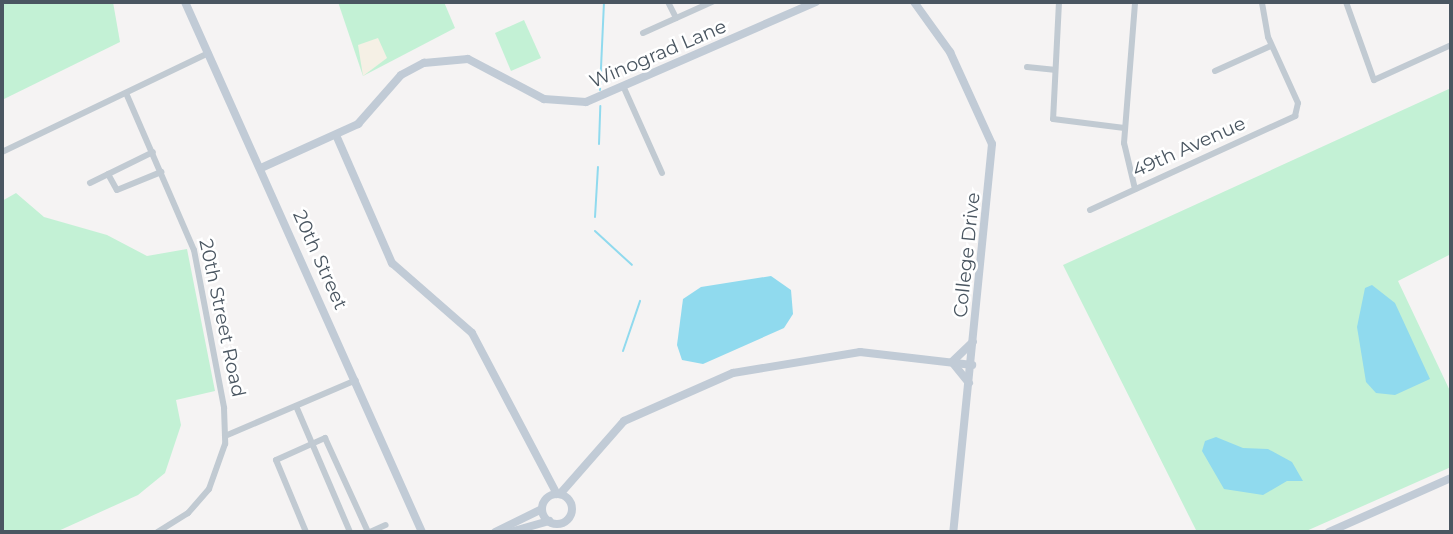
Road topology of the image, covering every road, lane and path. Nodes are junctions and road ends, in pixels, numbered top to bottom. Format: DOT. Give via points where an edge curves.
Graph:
graph roads {
  1 [pos="184,2"];
  2 [pos="668,2"];
  3 [pos="712,2"];
  4 [pos="816,2"];
  5 [pos="914,2"];
  6 [pos="1059,2"];
  7 [pos="1135,2"];
  8 [pos="1262,2"];
  9 [pos="1346,2"];
  10 [pos="676,18"];
  11 [pos="643,33"];
  12 [pos="1451,45"];
  13 [pos="1271,46"];
  14 [pos="209,53"];
  15 [pos="1027,67"];
  16 [pos="1054,70"];
  17 [pos="1215,71"];
  18 [pos="624,88"];
  19 [pos="127,93"];
  20 [pos="1124,128"];
  21 [pos="336,135"];
  22 [pos="2,152"];
  23 [pos="153,152"];
  24 [pos="261,168"];
  25 [pos="162,172"];
  26 [pos="662,173"];
  27 [pos="108,174"];
  28 [pos="90,183"];
  29 [pos="1135,189"];
  30 [pos="1090,210"];
  31 [pos="975,339"];
  32 [pos="952,362"];
  33 [pos="972,365"];
  34 [pos="356,380"];
  35 [pos="970,385"];
  36 [pos="296,406"];
  37 [pos="225,436"];
  38 [pos="311,442"];
  39 [pos="541,474"];
  40 [pos="581,477"];
  41 [pos="1451,478"];
  42 [pos="558,494"];
  43 [pos="570,502"];
  44 [pos="543,505"];
  45 [pos="549,521"];
  46 [pos="386,526"];
  47 [pos="168,530"];
  48 [pos="158,532"];
  49 [pos="306,532"];
  50 [pos="350,532"];
  51 [pos="369,532"];
  52 [pos="422,532"];
  53 [pos="495,532"];
  54 [pos="510,532"];
  55 [pos="953,532"];
  56 [pos="1329,532"];
  1 -- 14 [label="street, 20th Street"];
  2 -- 10 [label="street"];
  3 -- 10 [label="street"];
  4 -- 18 [label="street, Winograd Lane"];
  5 -- 31 [label="street, College Drive" via="950,52 992,144"];
  6 -- 16 [label="street"];
  7 -- 20 [label="street"];
  8 -- 13 [label="street"];
  9 -- 12 [label="street" via="1374,80"];
  10 -- 11 [label="street"];
  13 -- 17 [label="street"];
  13 -- 29 [label="street, 49th Avenue" via="1299,110"];
  14 -- 19 [label="street"];
  14 -- 24 [label="street, 20th Street"];
  15 -- 16 [label="street"];
  16 -- 20 [label="street" via="1053,119"];
  18 -- 21 [label="street, Winograd Lane" via="586,102 554,102 476,61 439,59 401,75 363,121"];
  18 -- 26 [label="street"];
  19 -- 22 [label="street"];
  19 -- 23 [label="street, 20th Street Road"];
  20 -- 29 [label="street" via="1125,160"];
  21 -- 24 [label="street, Winograd Lane"];
  21 -- 39 [label="street" via="392,262 479,344"];
  23 -- 25 [label="street, 20th Street Road"];
  23 -- 27 [label="street"];
  24 -- 34 [label="street, 20th Street"];
  25 -- 27 [label="street" via="117,190"];
  25 -- 37 [label="street, 20th Street Road" via="194,250"];
  27 -- 28 [label="street"];
  29 -- 30 [label="street, 49th Avenue"];
  31 -- 32 [label="street"];
  31 -- 33 [label="street, College Drive"];
  32 -- 33 [label="street"];
  32 -- 35 [label="street"];
  32 -- 40 [label="street" via="850,353 733,373 624,421"];
  33 -- 35 [label="street, College Drive"];
  34 -- 36 [label="street"];
  34 -- 52 [label="street, 20th Street"];
  35 -- 55 [label="street, College Drive"];
  36 -- 37 [label="street"];
  36 -- 38 [label="street"];
  37 -- 47 [label="street" via="209,489"];
  38 -- 49 [label="street" via="276,460"];
  38 -- 50 [label="street"];
  38 -- 51 [label="street" via="328,440"];
  39 -- 42 [label="street"];
  39 -- 44 [label="street"];
  40 -- 42 [label="street"];
  40 -- 43 [label="street"];
  41 -- 56 [label="street"];
  42 -- 43 [label="street"];
  42 -- 44 [label="street"];
  43 -- 45 [label="street" via="567,519"];
  44 -- 45 [label="street"];
  44 -- 53 [label="street"];
  45 -- 54 [label="street"];
  46 -- 51 [label="street"];
  47 -- 48 [label="street"];
}
